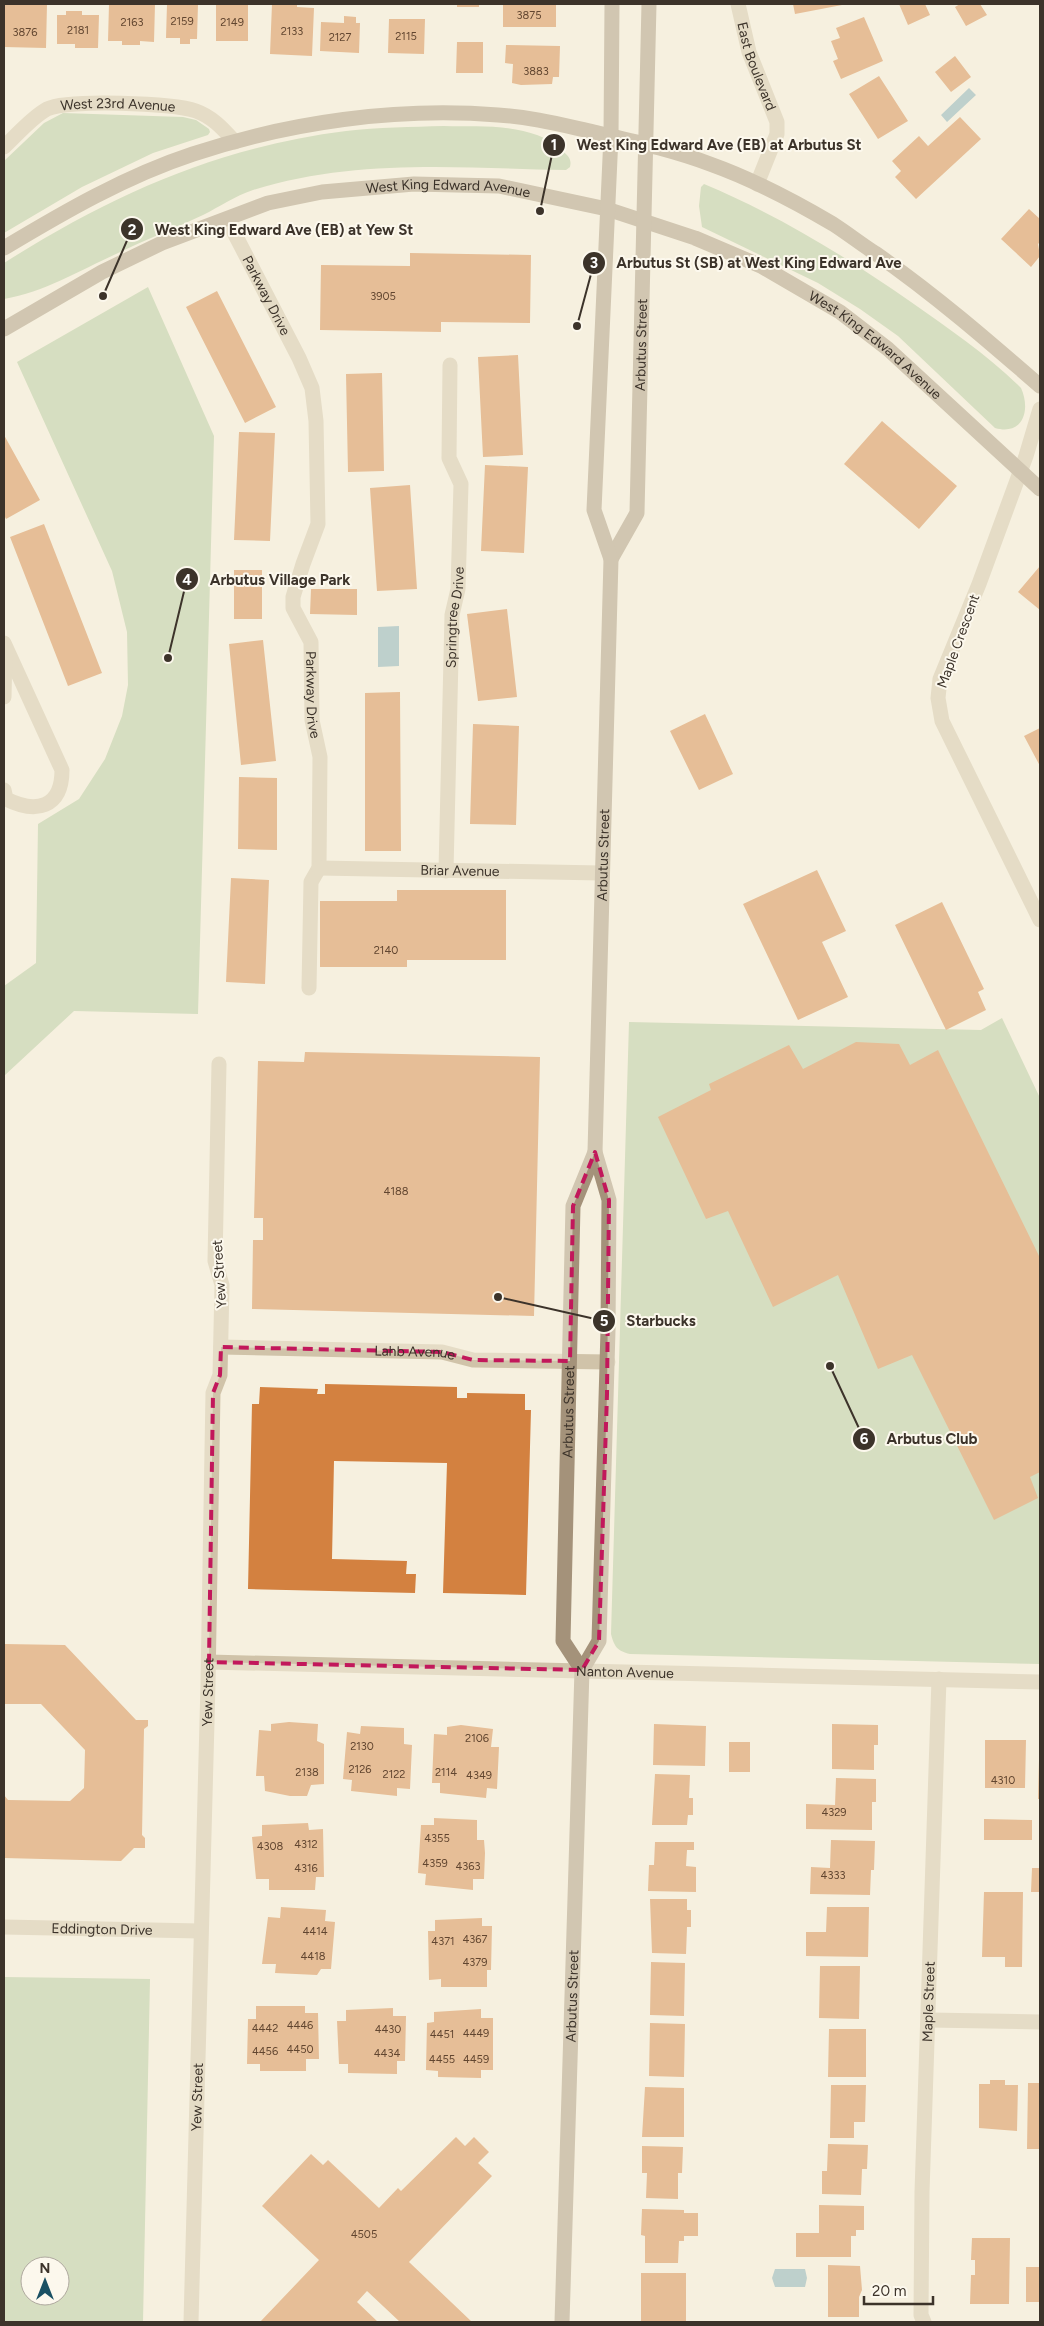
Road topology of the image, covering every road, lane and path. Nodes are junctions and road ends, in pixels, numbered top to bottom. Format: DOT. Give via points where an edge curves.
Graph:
graph roads {
  1 [pos="612,4"];
  2 [pos="649,4"];
  3 [pos="738,4"];
  4 [pos="610,136"];
  5 [pos="235,142"];
  6 [pos="646,145"];
  7 [pos="4,148"];
  8 [pos="757,184"];
  9 [pos="607,209"];
  10 [pos="227,219"];
  11 [pos="644,221"];
  12 [pos="4,248"];
  13 [pos="4,329"];
  14 [pos="450,365"];
  15 [pos="1040,386"];
  16 [pos="1040,409"];
  17 [pos="1020,471"];
  18 [pos="1040,489"];
  19 [pos="611,559"];
  20 [pos="4,644"];
  21 [pos="4,697"];
  22 [pos="4,790"];
  23 [pos="319,868"];
  24 [pos="446,872"];
  25 [pos="601,873"];
  26 [pos="1040,920"];
  27 [pos="309,988"];
  28 [pos="219,1064"];
  29 [pos="594,1152"];
  30 [pos="221,1347"];
  31 [pos="570,1362"];
  32 [pos="608,1362"];
  33 [pos="209,1662"];
  34 [pos="582,1670"];
  35 [pos="939,1679"];
  36 [pos="1040,1682"];
  37 [pos="4,1927"];
  38 [pos="200,1931"];
  39 [pos="929,2020"];
  40 [pos="1040,2022"];
  41 [pos="191,2322"];
  42 [pos="562,2322"];
  43 [pos="924,2322"];
  1 -- 4 [label="main road, Arbutus Street"];
  2 -- 6 [label="main road, Arbutus Street"];
  3 -- 8 [label="street, East Boulevard" via="749,52 778,122 775,141"];
  4 -- 5 [label="main road" via="545,120 443,113 345,120"];
  4 -- 6 [label="main road"];
  4 -- 9 [label="main road, Arbutus Street"];
  5 -- 7 [label="street, West 23rd Avenue" via="213,120 196,111 174,107 75,104 57,105 47,110"];
  5 -- 12 [label="main road" via="192,154 134,178"];
  6 -- 8 [label="main road" via="709,163"];
  6 -- 11 [label="main road, Arbutus Street"];
  8 -- 15 [label="main road" via="834,225 897,268 958,315"];
  9 -- 10 [label="main road, West King Edward Avenue" via="499,186 414,184 322,192 268,203"];
  9 -- 11 [label="main road, West King Edward Avenue"];
  9 -- 19 [label="main road, Arbutus Street" via="594,510"];
  10 -- 13 [label="main road, West King Edward Avenue" via="162,243 102,272"];
  10 -- 23 [label="street, Parkway Drive" via="312,388 316,421 318,524 302,564 293,608 311,642 312,720 320,757"];
  11 -- 17 [label="main road, West King Edward Avenue" via="761,266 840,312 888,348"];
  11 -- 19 [label="main road, Arbutus Street" via="637,513"];
  14 -- 24 [label="street, Springtree Drive" via="449,458 461,484 458,589 452,615"];
  16 -- 17 [label="street, Maple Crescent"];
  17 -- 18 [label="main road, West King Edward Avenue"];
  17 -- 26 [label="street, Maple Crescent" via="940,679 938,698 942,721"];
  19 -- 25 [label="main road, Arbutus Street"];
  20 -- 21 [label="street"];
  20 -- 22 [label="street" via="62,770 62,782 55,797 43,806 21,807 6,799"];
  23 -- 24 [label="street, Briar Avenue"];
  23 -- 27 [label="street, Parkway Drive" via="311,882"];
  24 -- 25 [label="street, Briar Avenue"];
  25 -- 29 [label="main road, Arbutus Street"];
  28 -- 30 [label="street, Yew Street" via="215,1261 222,1285"];
  29 -- 31 [label="main road, Arbutus Street" via="573,1206"];
  29 -- 32 [label="main road, Arbutus Street" via="609,1200"];
  30 -- 31 [label="street, Lahb Avenue" via="442,1352 474,1360"];
  30 -- 33 [label="street, Yew Street" via="220,1375 213,1393"];
  31 -- 32 [label="street, Lahb Avenue"];
  31 -- 34 [label="main road, Arbutus Street" via="563,1640"];
  32 -- 34 [label="main road, Arbutus Street" via="599,1641"];
  33 -- 34 [label="street, Nanton Avenue"];
  33 -- 38 [label="street, Yew Street"];
  34 -- 35 [label="street, Nanton Avenue"];
  34 -- 42 [label="main road, Arbutus Street"];
  35 -- 36 [label="street, Nanton Avenue"];
  35 -- 39 [label="street, Maple Street"];
  37 -- 38 [label="street, Eddington Drive"];
  38 -- 41 [label="street, Yew Street"];
  39 -- 40 [label="street"];
  39 -- 43 [label="street, Maple Street" via="922,2192 920,2315"];
}
